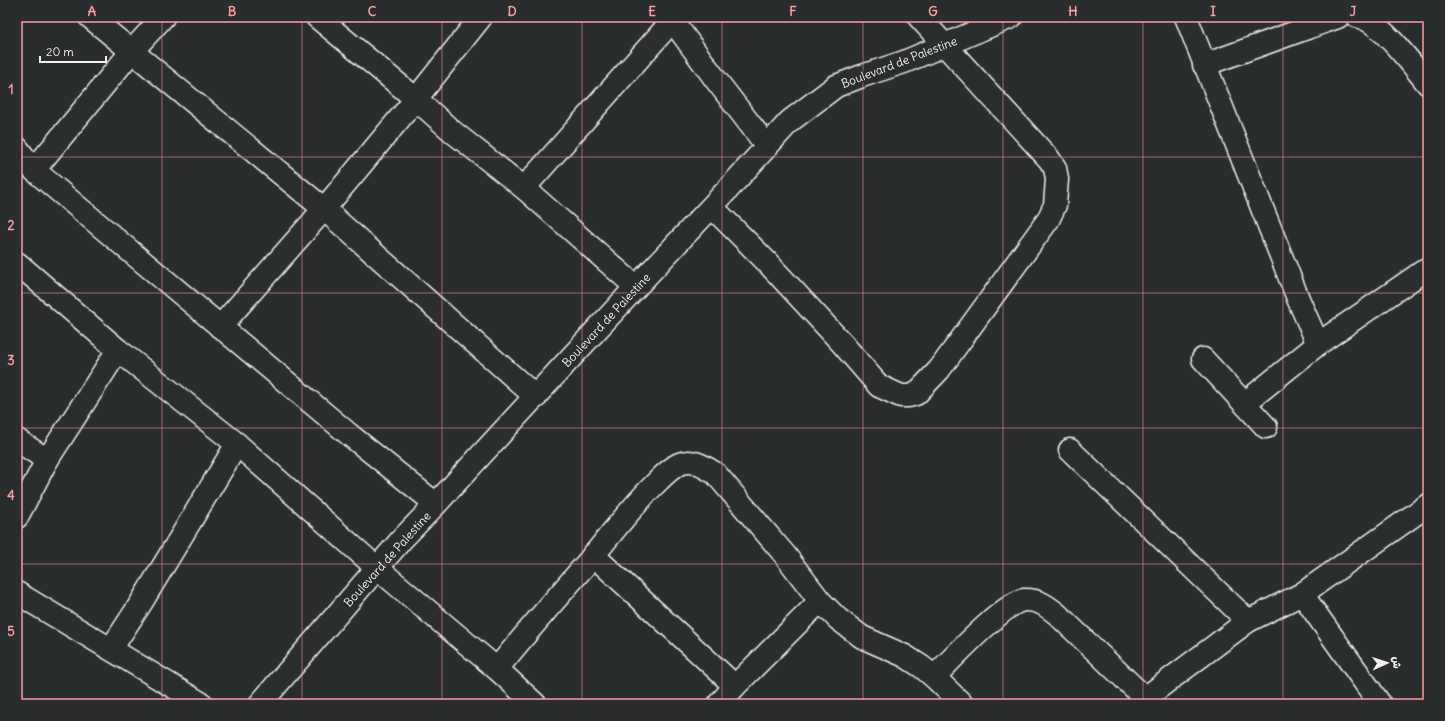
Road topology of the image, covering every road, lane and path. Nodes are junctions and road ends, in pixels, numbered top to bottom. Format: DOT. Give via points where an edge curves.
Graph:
graph roads {
  1 [pos="90,17"];
  2 [pos="163,17"];
  3 [pos="317,17"];
  4 [pos="481,17"];
  5 [pos="919,17"];
  6 [pos="1011,17"];
  7 [pos="1186,17"];
  8 [pos="1338,17"];
  9 [pos="1358,17"];
  10 [pos="671,19"];
  11 [pos="944,45"];
  12 [pos="132,51"];
  13 [pos="1204,65"];
  14 [pos="1428,84"];
  15 [pos="416,99"];
  16 [pos="766,145"];
  17 [pos="17,148"];
  18 [pos="34,170"];
  19 [pos="524,188"];
  20 [pos="712,207"];
  21 [pos="324,209"];
  22 [pos="17,263"];
  23 [pos="1428,268"];
  24 [pos="636,287"];
  25 [pos="220,327"];
  26 [pos="1318,344"];
  27 [pos="118,350"];
  28 [pos="1202,359"];
  29 [pos="536,397"];
  30 [pos="1246,403"];
  31 [pos="1266,427"];
  32 [pos="17,440"];
  33 [pos="237,444"];
  34 [pos="1070,450"];
  35 [pos="48,460"];
  36 [pos="436,504"];
  37 [pos="1428,505"];
  38 [pos="17,517"];
  39 [pos="593,555"];
  40 [pos="377,568"];
  41 [pos="17,593"];
  42 [pos="1302,594"];
  43 [pos="820,601"];
  44 [pos="1248,621"];
  45 [pos="111,649"];
  46 [pos="497,669"];
  47 [pos="934,677"];
  48 [pos="735,686"];
  49 [pos="1143,701"];
  50 [pos="202,704"];
  51 [pos="260,704"];
  52 [pos="535,704"];
  53 [pos="719,704"];
  54 [pos="962,704"];
  55 [pos="1380,704"];
  1 -- 12 [label="street"];
  2 -- 12 [label="street"];
  3 -- 15 [label="street"];
  4 -- 15 [label="street"];
  5 -- 11 [label="street"];
  6 -- 11 [label="street, Boulevard de Palestine"];
  7 -- 13 [label="street"];
  8 -- 13 [label="street"];
  9 -- 14 [label="street" via="1383,33"];
  10 -- 16 [label="street"];
  10 -- 19 [label="street"];
  11 -- 16 [label="street, Boulevard de Palestine" via="836,86 790,121"];
  11 -- 20 [label="street" via="1049,159 1057,179 1055,205 1048,220 966,334 939,370 916,394 901,396 879,386 766,261"];
  12 -- 18 [label="street"];
  12 -- 21 [label="street"];
  13 -- 26 [label="street"];
  15 -- 19 [label="street"];
  15 -- 21 [label="street"];
  16 -- 20 [label="street, Boulevard de Palestine"];
  17 -- 18 [label="street"];
  18 -- 25 [label="street"];
  19 -- 24 [label="street"];
  20 -- 24 [label="street, Boulevard de Palestine"];
  21 -- 25 [label="street"];
  21 -- 29 [label="street"];
  22 -- 27 [label="street"];
  23 -- 26 [label="street"];
  24 -- 29 [label="street, Boulevard de Palestine"];
  25 -- 36 [label="street"];
  26 -- 30 [label="street"];
  27 -- 33 [label="street"];
  27 -- 35 [label="street"];
  28 -- 30 [label="street"];
  29 -- 36 [label="street, Boulevard de Palestine"];
  30 -- 31 [label="street"];
  32 -- 35 [label="street"];
  33 -- 40 [label="street"];
  33 -- 45 [label="street"];
  34 -- 44 [label="street"];
  35 -- 38 [label="street"];
  36 -- 40 [label="street, Boulevard de Palestine"];
  37 -- 42 [label="street"];
  39 -- 43 [label="street" via="638,501 671,469 680,464 696,463 716,474 730,489"];
  39 -- 46 [label="street"];
  39 -- 48 [label="street"];
  40 -- 46 [label="street"];
  40 -- 51 [label="street, Boulevard de Palestine"];
  41 -- 45 [label="street"];
  42 -- 44 [label="street"];
  42 -- 55 [label="street"];
  43 -- 47 [label="street" via="851,630 905,656"];
  43 -- 48 [label="street"];
  44 -- 49 [label="street"];
  45 -- 50 [label="street"];
  46 -- 52 [label="street"];
  47 -- 49 [label="street" via="997,616 1018,602 1035,600 1057,614"];
  47 -- 54 [label="street"];
  48 -- 53 [label="street"];
}
